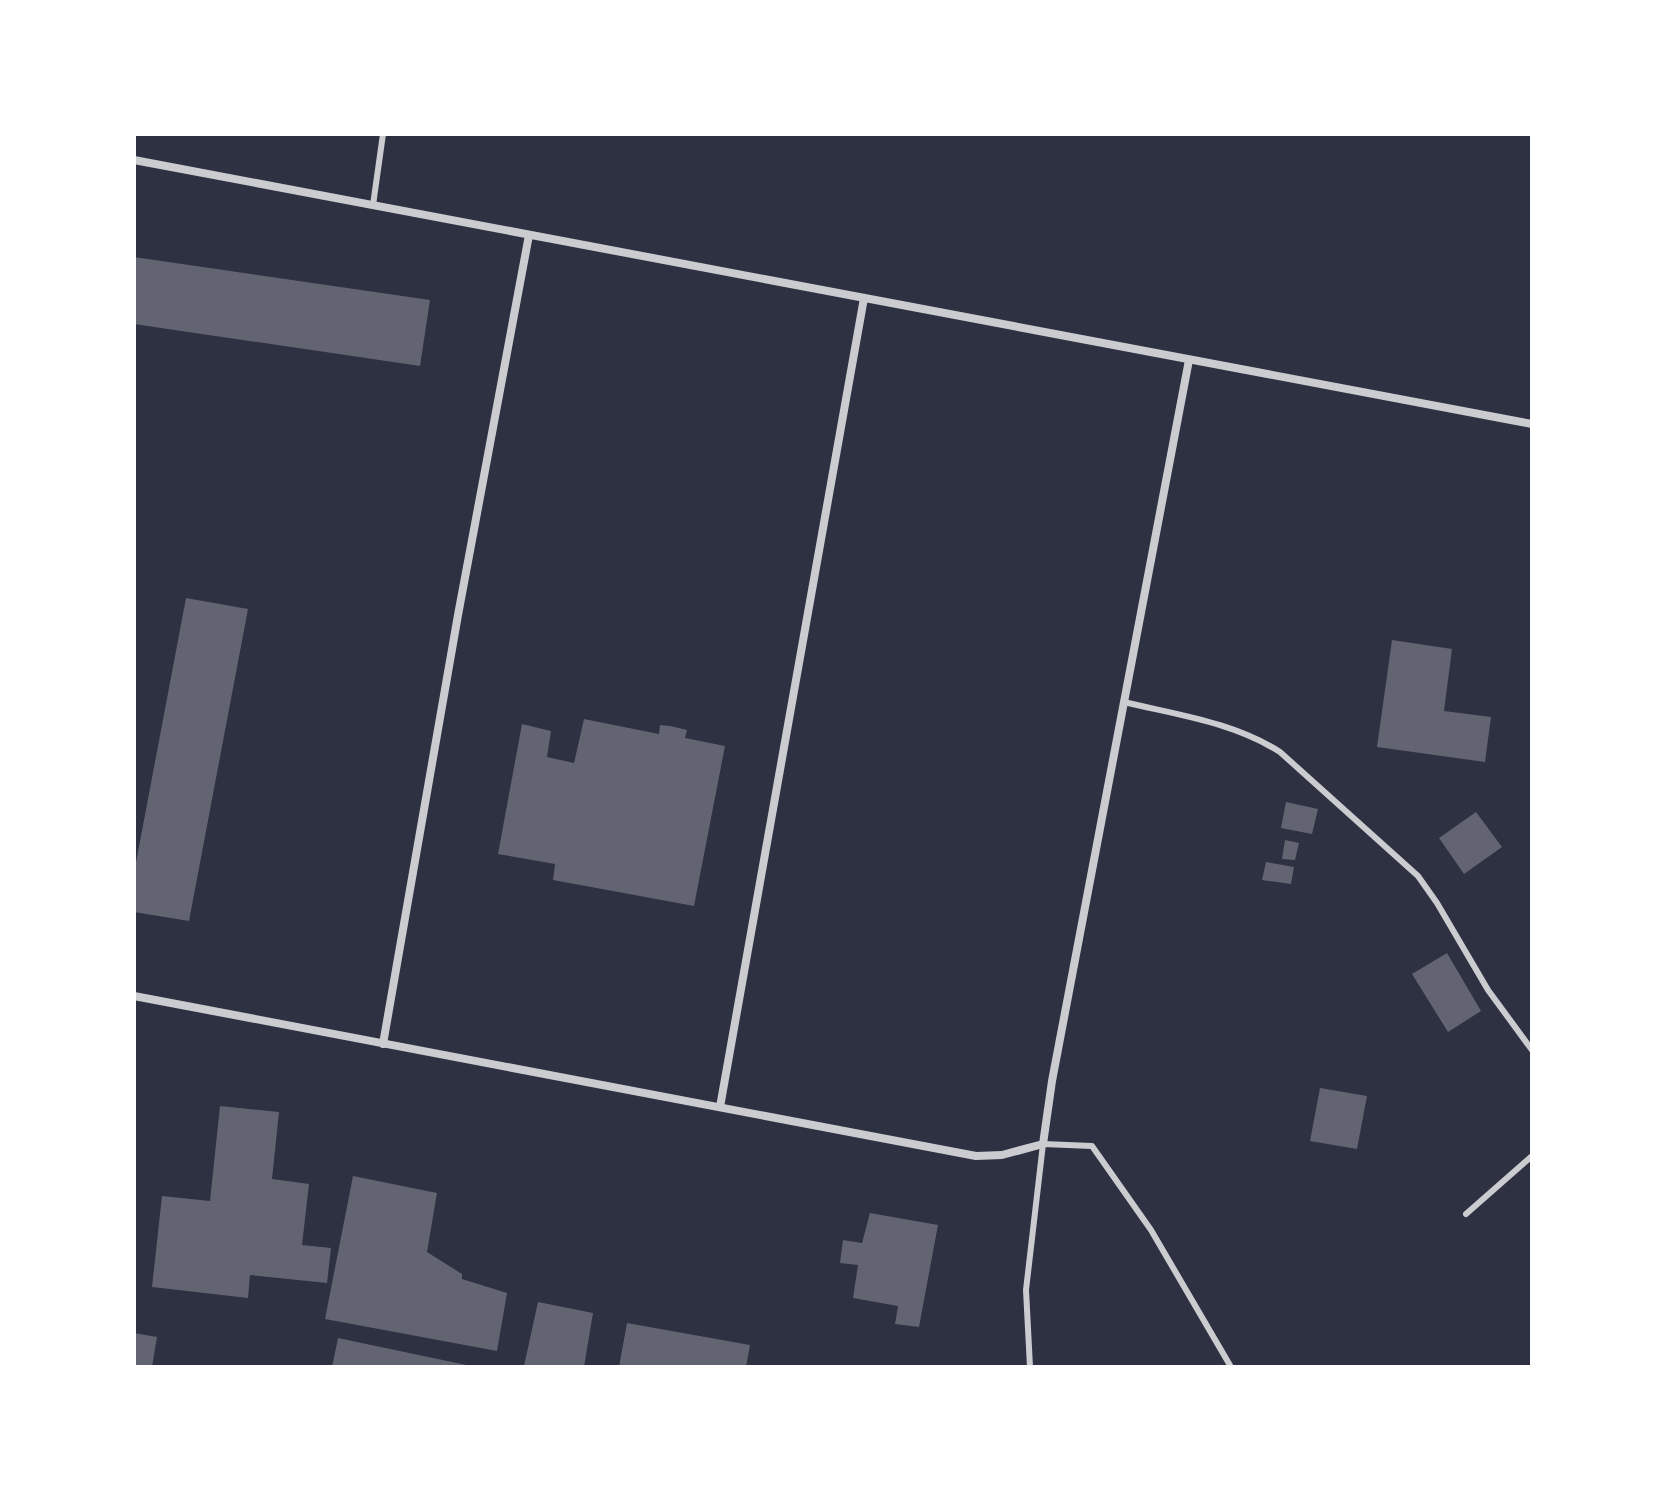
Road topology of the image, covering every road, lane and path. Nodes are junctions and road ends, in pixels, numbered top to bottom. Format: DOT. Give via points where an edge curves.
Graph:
graph roads {
  1 [pos="383,134"];
  2 [pos="134,160"];
  3 [pos="373,205"];
  4 [pos="529,235"];
  5 [pos="864,298"];
  6 [pos="1189,360"];
  7 [pos="1532,424"];
  8 [pos="1124,702"];
  9 [pos="134,996"];
  10 [pos="383,1044"];
  11 [pos="1532,1050"];
  12 [pos="720,1107"];
  13 [pos="1043,1144"];
  14 [pos="1532,1156"];
  15 [pos="1466,1214"];
  16 [pos="1030,1367"];
  17 [pos="1231,1367"];
  1 -- 3 [label="lane"];
  2 -- 3 [label="street"];
  3 -- 4 [label="street"];
  4 -- 5 [label="street"];
  4 -- 10 [label="street"];
  5 -- 6 [label="street"];
  5 -- 12 [label="street"];
  6 -- 7 [label="street"];
  6 -- 8 [label="street"];
  8 -- 11 [label="lane" via="1228,726 1280,752 1418,876"];
  8 -- 13 [label="street"];
  9 -- 10 [label="street"];
  10 -- 12 [label="street"];
  12 -- 13 [label="street" via="976,1156"];
  13 -- 16 [label="lane" via="1026,1290"];
  13 -- 17 [label="lane" via="1092,1146 1151,1230"];
  14 -- 15 [label="lane"];
}
